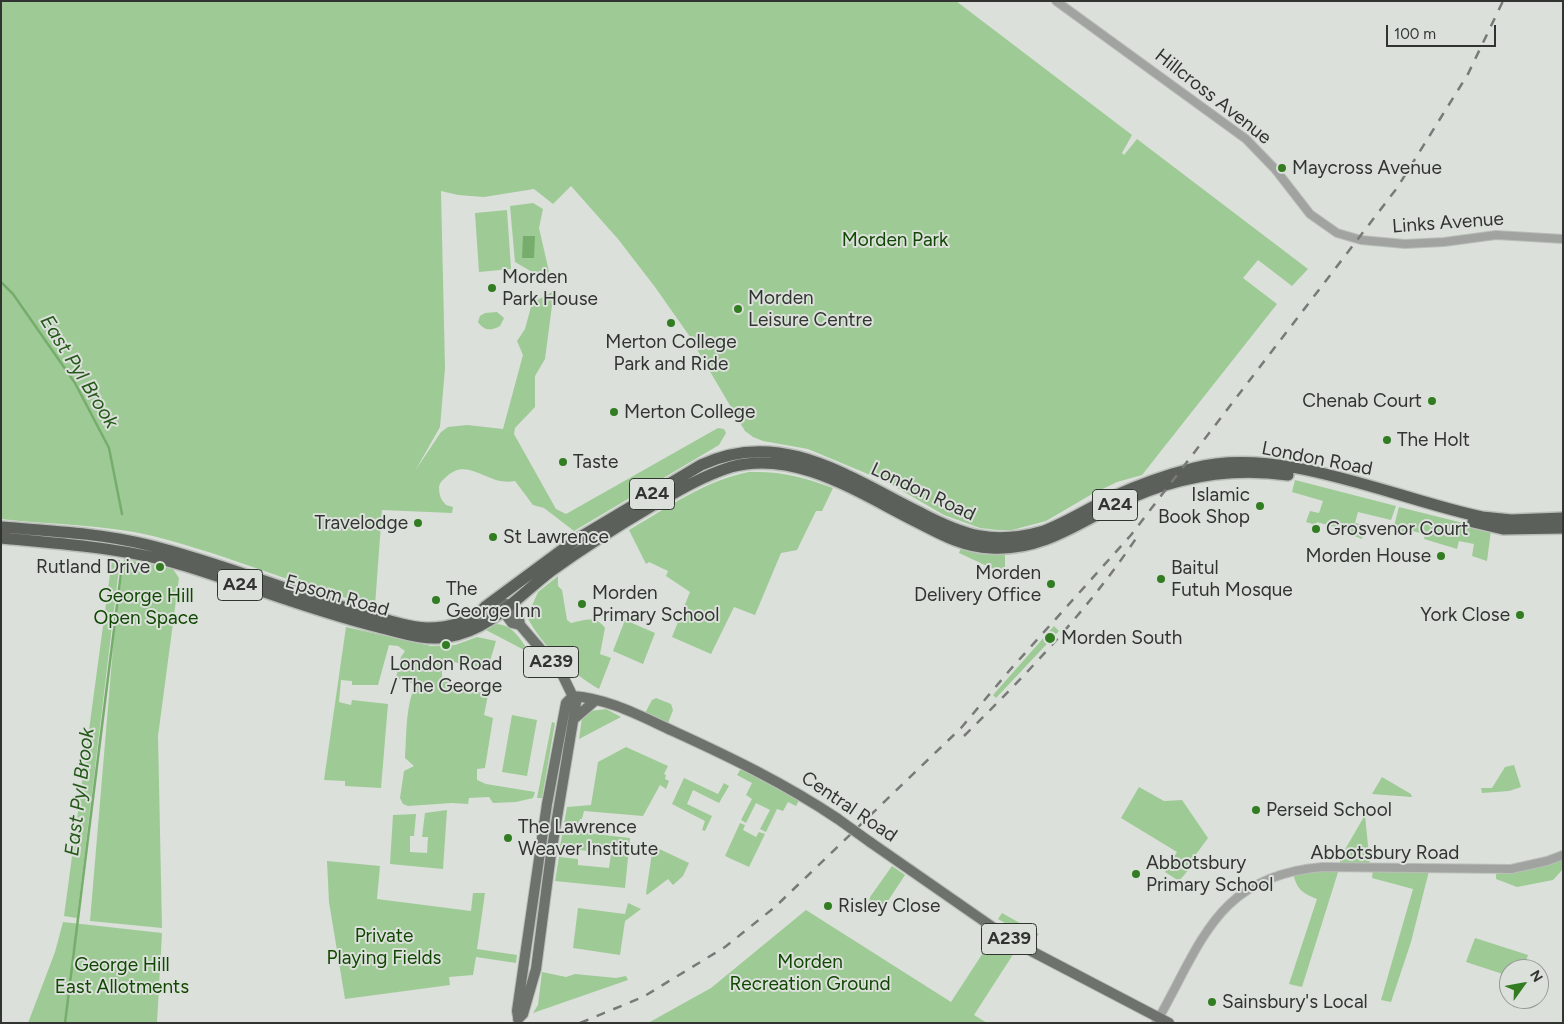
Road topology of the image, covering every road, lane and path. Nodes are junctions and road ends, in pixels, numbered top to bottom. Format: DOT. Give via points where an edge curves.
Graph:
graph roads {
  1 [pos="1056,1"];
  2 [pos="1337,233"];
  3 [pos="1563,239"];
  4 [pos="1563,518"];
  5 [pos="1,526"];
  6 [pos="1563,528"];
  7 [pos="1,538"];
  8 [pos="505,603"];
  9 [pos="573,696"];
  10 [pos="596,700"];
  11 [pos="575,718"];
  12 [pos="547,804"];
  13 [pos="559,806"];
  14 [pos="1563,855"];
  15 [pos="535,881"];
  16 [pos="548,882"];
  17 [pos="517,1021"];
  18 [pos="1161,1021"];
  1 -- 2 [label="street, Hillcross Avenue" via="1246,139 1310,214"];
  2 -- 3 [label="street, Links Avenue" via="1361,240 1405,244 1496,235"];
  4 -- 8 [label="highway, London Road / A24" via="1511,520 1482,517 1298,469 1227,463 1196,467 1138,486 1044,531 998,538 955,530 811,460 758,450 728,454 702,465 577,538"];
  5 -- 8 [label="highway, Epsom Road / A24" via="145,544 296,593 413,626 440,628 468,620 485,607"];
  6 -- 8 [label="highway, London Road / A24" via="1495,528 1304,477 1251,471 1198,476 1141,494 1064,534 1038,543 990,548 947,537 815,473 779,464 755,463 728,468 680,490 574,554"];
  7 -- 8 [label="highway, Epsom Road / A24" via="146,556 334,616 432,638 477,628"];
  8 -- 9 [label="main road, A239" via="512,623 520,625 562,674"];
  9 -- 10 [label="main road, Central Road / A239"];
  9 -- 11 [label="main road"];
  9 -- 12 [label="main road" via="566,703"];
  10 -- 11 [label="main road"];
  10 -- 18 [label="main road, Central Road / A239, bridge" via="642,716 799,793 1014,942"];
  11 -- 13 [label="main road"];
  12 -- 13 [label="main road"];
  12 -- 15 [label="main road"];
  13 -- 16 [label="main road"];
  14 -- 18 [label="street, Abbotsbury Road" via="1511,869 1322,867 1270,878 1236,898 1206,930"];
  15 -- 16 [label="main road"];
  15 -- 17 [label="main road"];
  16 -- 17 [label="main road" via="535,974 523,1014"];
}
